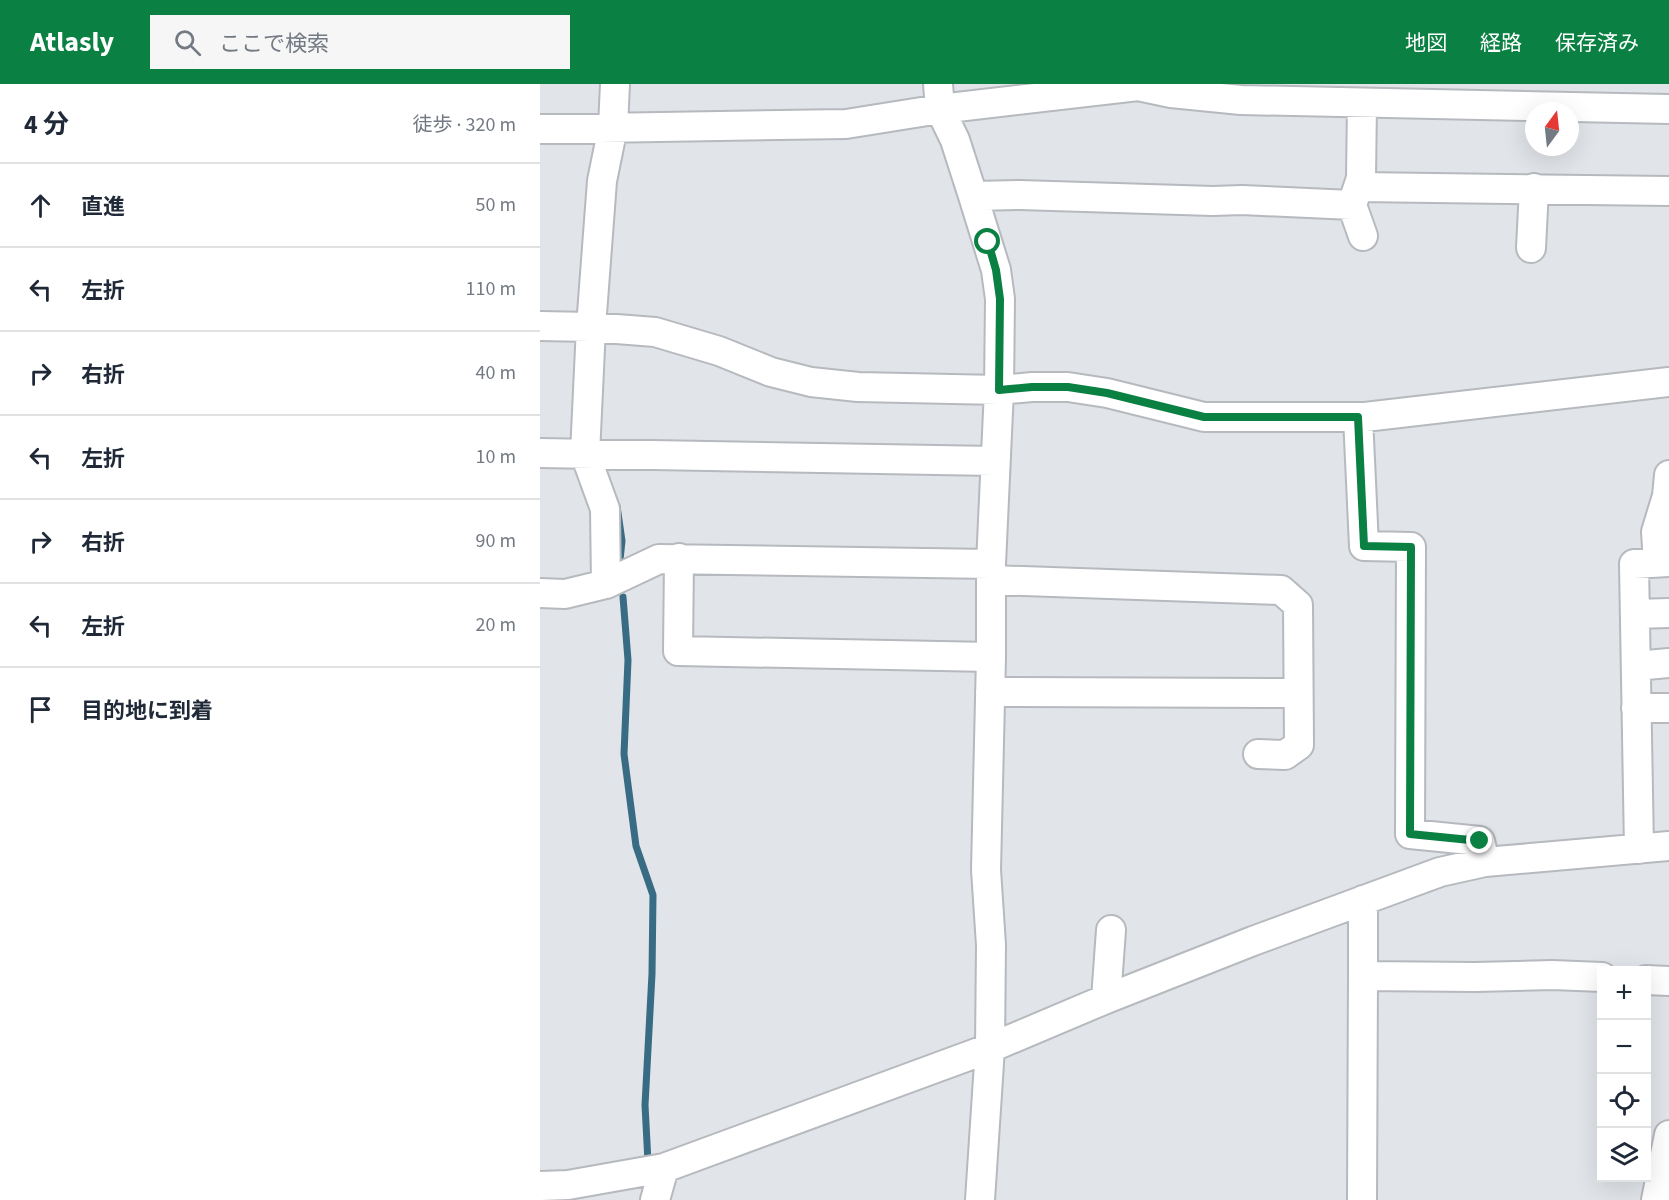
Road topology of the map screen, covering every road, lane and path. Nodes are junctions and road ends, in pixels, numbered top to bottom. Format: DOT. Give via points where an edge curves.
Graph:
graph roads {
  1 [pos="615,84"];
  2 [pos="939,97"];
  3 [pos="1351,97"];
  4 [pos="1669,109"];
  5 [pos="613,128"];
  6 [pos="540,129"];
  7 [pos="1534,188"];
  8 [pos="1669,191"];
  9 [pos="974,196"];
  10 [pos="1356,196"];
  11 [pos="1363,236"];
  12 [pos="1531,248"];
  13 [pos="540,326"];
  14 [pos="591,327"];
  15 [pos="1669,382"];
  16 [pos="999,390"];
  17 [pos="1358,417"];
  18 [pos="540,453"];
  19 [pos="585,454"];
  20 [pos="995,461"];
  21 [pos="1669,476"];
  22 [pos="679,558"];
  23 [pos="1664,562"];
  24 [pos="992,572"];
  25 [pos="606,585"];
  26 [pos="540,593"];
  27 [pos="1669,613"];
  28 [pos="1635,614"];
  29 [pos="991,657"];
  30 [pos="1669,663"];
  31 [pos="1636,666"];
  32 [pos="990,692"];
  33 [pos="1298,693"];
  34 [pos="1636,708"];
  35 [pos="1669,708"];
  36 [pos="1258,754"];
  37 [pos="1669,846"];
  38 [pos="1639,849"];
  39 [pos="1485,862"];
  40 [pos="1363,900"];
  41 [pos="1111,930"];
  42 [pos="1363,976"];
  43 [pos="1597,977"];
  44 [pos="1651,980"];
  45 [pos="1669,981"];
  46 [pos="1106,999"];
  47 [pos="990,1048"];
  48 [pos="1669,1135"];
  49 [pos="664,1168"];
  50 [pos="540,1186"];
  51 [pos="655,1200"];
  52 [pos="980,1200"];
  53 [pos="1362,1200"];
  54 [pos="1656,1200"];
  1 -- 5 [label="street"];
  2 -- 3 [label="street" via="1138,86 1241,100"];
  2 -- 5 [label="street" via="846,124"];
  2 -- 9 [label="street"];
  3 -- 4 [label="street"];
  3 -- 10 [label="street" via="1362,152"];
  5 -- 6 [label="street"];
  5 -- 14 [label="street" via="602,181"];
  7 -- 8 [label="street"];
  7 -- 10 [label="street"];
  7 -- 12 [label="street"];
  9 -- 10 [label="street"];
  9 -- 16 [label="street" via="996,270 1000,299"];
  10 -- 11 [label="street"];
  13 -- 14 [label="street"];
  14 -- 16 [label="street" via="655,332 811,382"];
  14 -- 19 [label="street"];
  15 -- 17 [label="street"];
  16 -- 17 [label="street" via="1078,389 1204,417"];
  16 -- 20 [label="street"];
  17 -- 39 [label="street" via="1364,546 1411,547 1410,834 1480,841"];
  18 -- 19 [label="street"];
  19 -- 20 [label="street"];
  19 -- 25 [label="street" via="605,509"];
  20 -- 24 [label="street"];
  21 -- 23 [label="street" via="1656,532"];
  22 -- 24 [label="street"];
  22 -- 25 [label="street" via="659,559"];
  22 -- 29 [label="street" via="678,651"];
  23 -- 28 [label="street" via="1634,564"];
  24 -- 29 [label="street"];
  24 -- 33 [label="street" via="1281,590 1298,605"];
  25 -- 26 [label="street" via="565,594"];
  27 -- 28 [label="street"];
  28 -- 31 [label="street"];
  29 -- 32 [label="street"];
  30 -- 31 [label="street"];
  31 -- 34 [label="street"];
  32 -- 33 [label="street"];
  32 -- 47 [label="street" via="986,870 991,945"];
  33 -- 36 [label="street" via="1299,745 1285,755"];
  34 -- 35 [label="street"];
  34 -- 38 [label="street"];
  37 -- 38 [label="street"];
  38 -- 39 [label="street"];
  39 -- 40 [label="street" via="1440,872"];
  40 -- 42 [label="street"];
  40 -- 46 [label="street"];
  41 -- 46 [label="street"];
  42 -- 43 [label="street"];
  42 -- 53 [label="street"];
  44 -- 45 [label="street"];
  46 -- 47 [label="street"];
  47 -- 49 [label="street"];
  47 -- 52 [label="street"];
  48 -- 54 [label="street"];
  49 -- 50 [label="street" via="568,1185"];
  49 -- 51 [label="street"];
}
